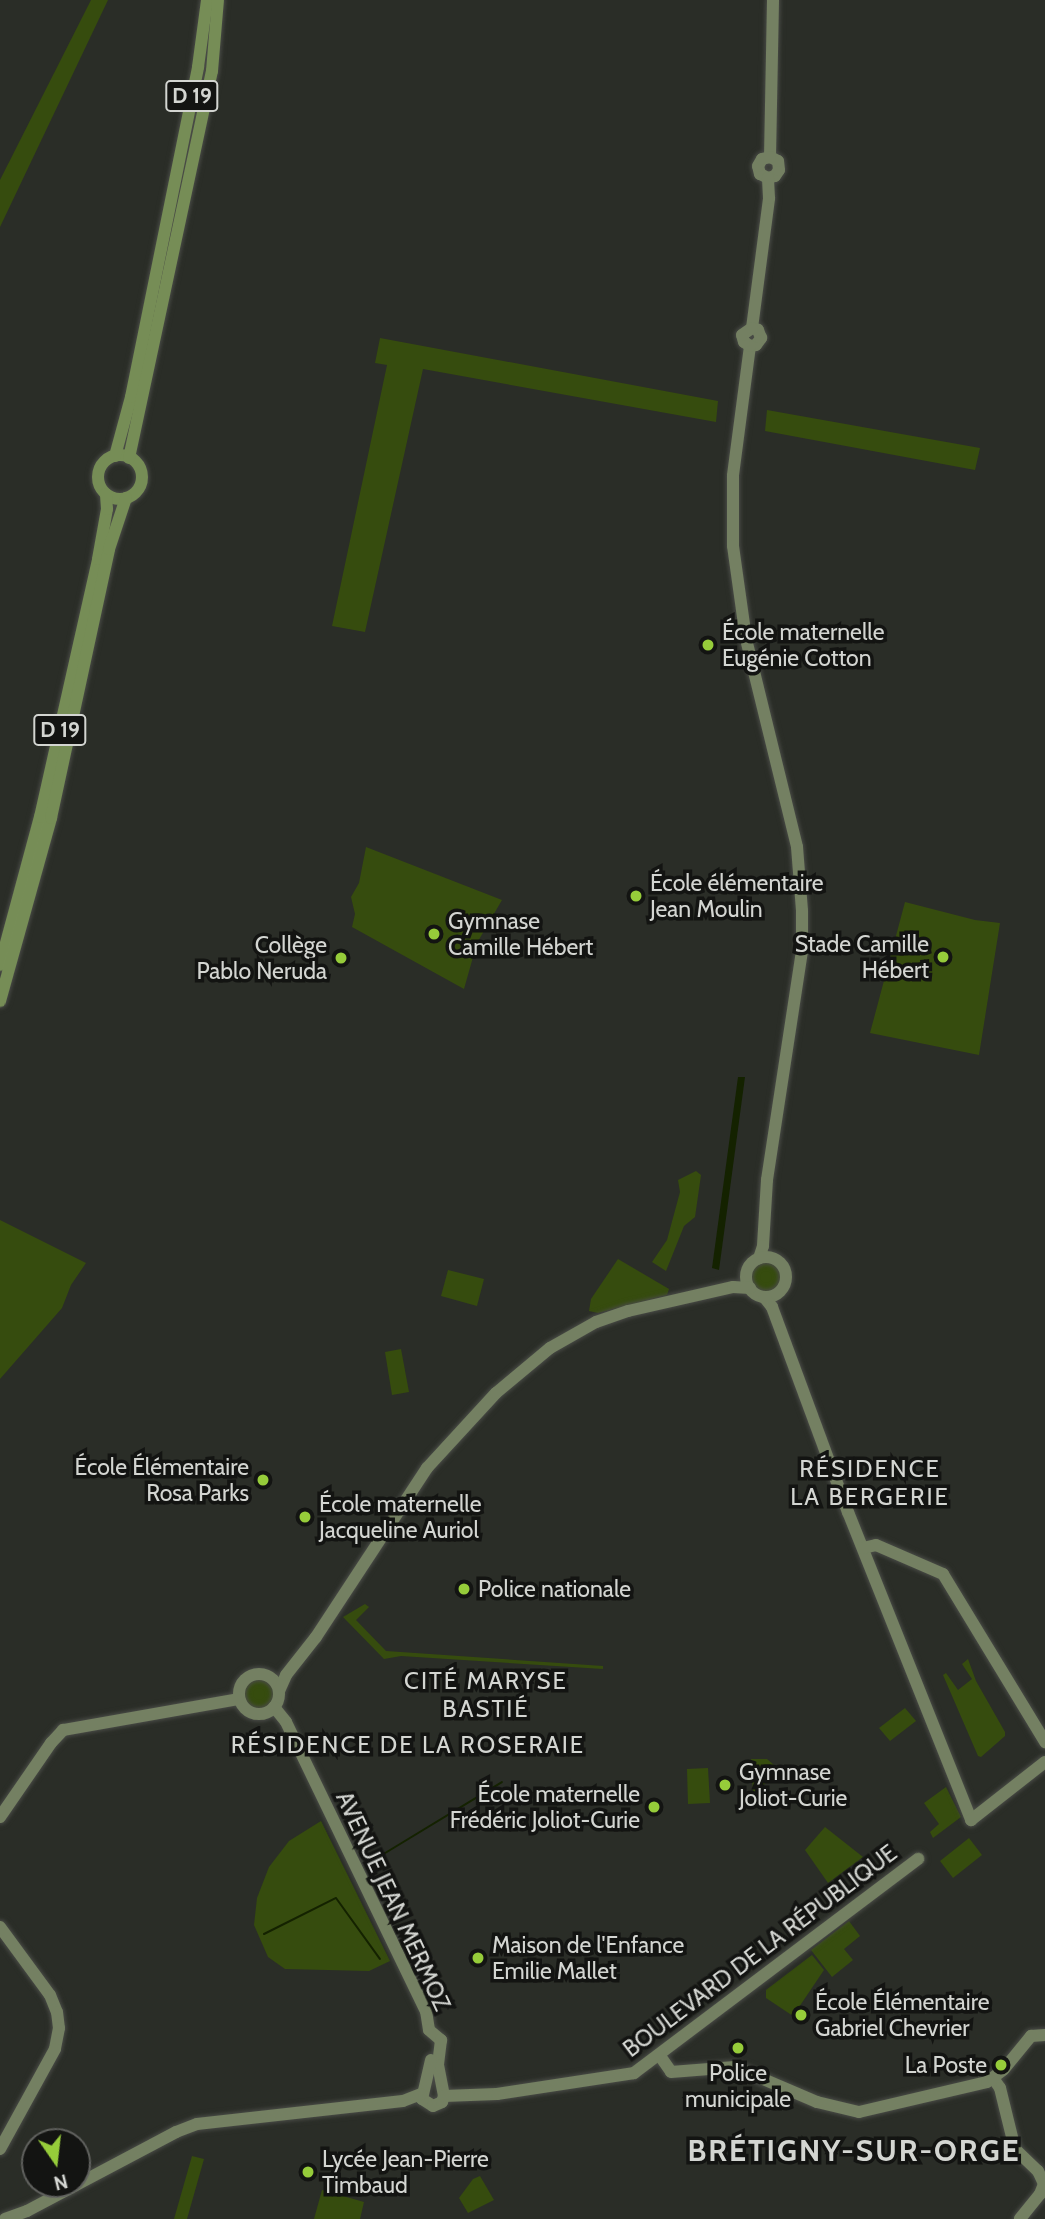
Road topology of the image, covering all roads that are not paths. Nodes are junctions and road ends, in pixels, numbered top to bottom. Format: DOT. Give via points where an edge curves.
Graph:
graph roads {
  1 [pos="207,0"];
  2 [pos="218,0"];
  3 [pos="773,0"];
  4 [pos="115,456"];
  5 [pos="130,458"];
  6 [pos="106,494"];
  7 [pos="126,498"];
  8 [pos="0,965"];
  9 [pos="0,1001"];
  10 [pos="764,1254"];
  11 [pos="748,1282"];
  12 [pos="770,1300"];
  13 [pos="863,1548"];
  14 [pos="275,1685"];
  15 [pos="239,1699"];
  16 [pos="274,1707"];
  17 [pos="1045,1742"];
  18 [pos="1045,1762"];
  19 [pos="0,1817"];
  20 [pos="918,1859"];
  21 [pos="0,1927"];
  22 [pos="1045,2035"];
  23 [pos="660,2056"];
  24 [pos="993,2078"];
  25 [pos="431,2092"];
  26 [pos="0,2149"];
  27 [pos="27,2211"];
  28 [pos="5,2219"];
  29 [pos="16,2219"];
  30 [pos="1020,2219"];
  1 -- 4 [label="main road, D 19" via="198,67"];
  2 -- 5 [label="main road, D 19" via="212,71"];
  3 -- 10 [label="street" via="770,157 778,161 779,170 768,178 752,328 742,335 750,346 733,476 733,546 746,639 797,848 802,951 766,1189"];
  4 -- 5 [label="main road"];
  4 -- 6 [label="main road" via="99,470"];
  5 -- 7 [label="main road" via="139,466 142,479 137,491"];
  6 -- 7 [label="main road"];
  6 -- 8 [label="main road, D 19" via="97,559 40,817"];
  7 -- 9 [label="main road, D 19" via="109,550 51,818"];
  10 -- 11 [label="street" via="750,1265"];
  10 -- 12 [label="street" via="780,1262 787,1275 785,1285"];
  11 -- 12 [label="street"];
  11 -- 14 [label="street" via="628,1311 579,1329 496,1393 427,1468 323,1627"];
  12 -- 13 [label="street"];
  13 -- 17 [label="street" via="876,1545 943,1574"];
  13 -- 18 [label="street" via="971,1820"];
  14 -- 15 [label="street" via="261,1675 250,1676 240,1688"];
  14 -- 16 [label="street"];
  15 -- 16 [label="street" via="246,1710 257,1714"];
  15 -- 19 [label="street" via="64,1730"];
  16 -- 25 [label="street, AVENUE JEAN MERMOZ" via="286,1722 426,2011 429,2030 436,2036"];
  20 -- 23 [label="street, BOULEVARD DE LA RÉPUBLIQUE"];
  21 -- 26 [label="street" via="50,1995 59,2028 55,2049"];
  22 -- 24 [label="street" via="1031,2036"];
  23 -- 24 [label="street" via="671,2072 735,2067 817,2102 859,2112"];
  23 -- 25 [label="street, BOULEVARD DE LA RÉPUBLIQUE" via="626,2077 497,2094"];
  24 -- 30 [label="street" via="1000,2088 1015,2149 1038,2171 1044,2184"];
  25 -- 27 [label="street" via="401,2107 232,2119 188,2127"];
  27 -- 28 [label="street"];
  27 -- 29 [label="street"];
}
